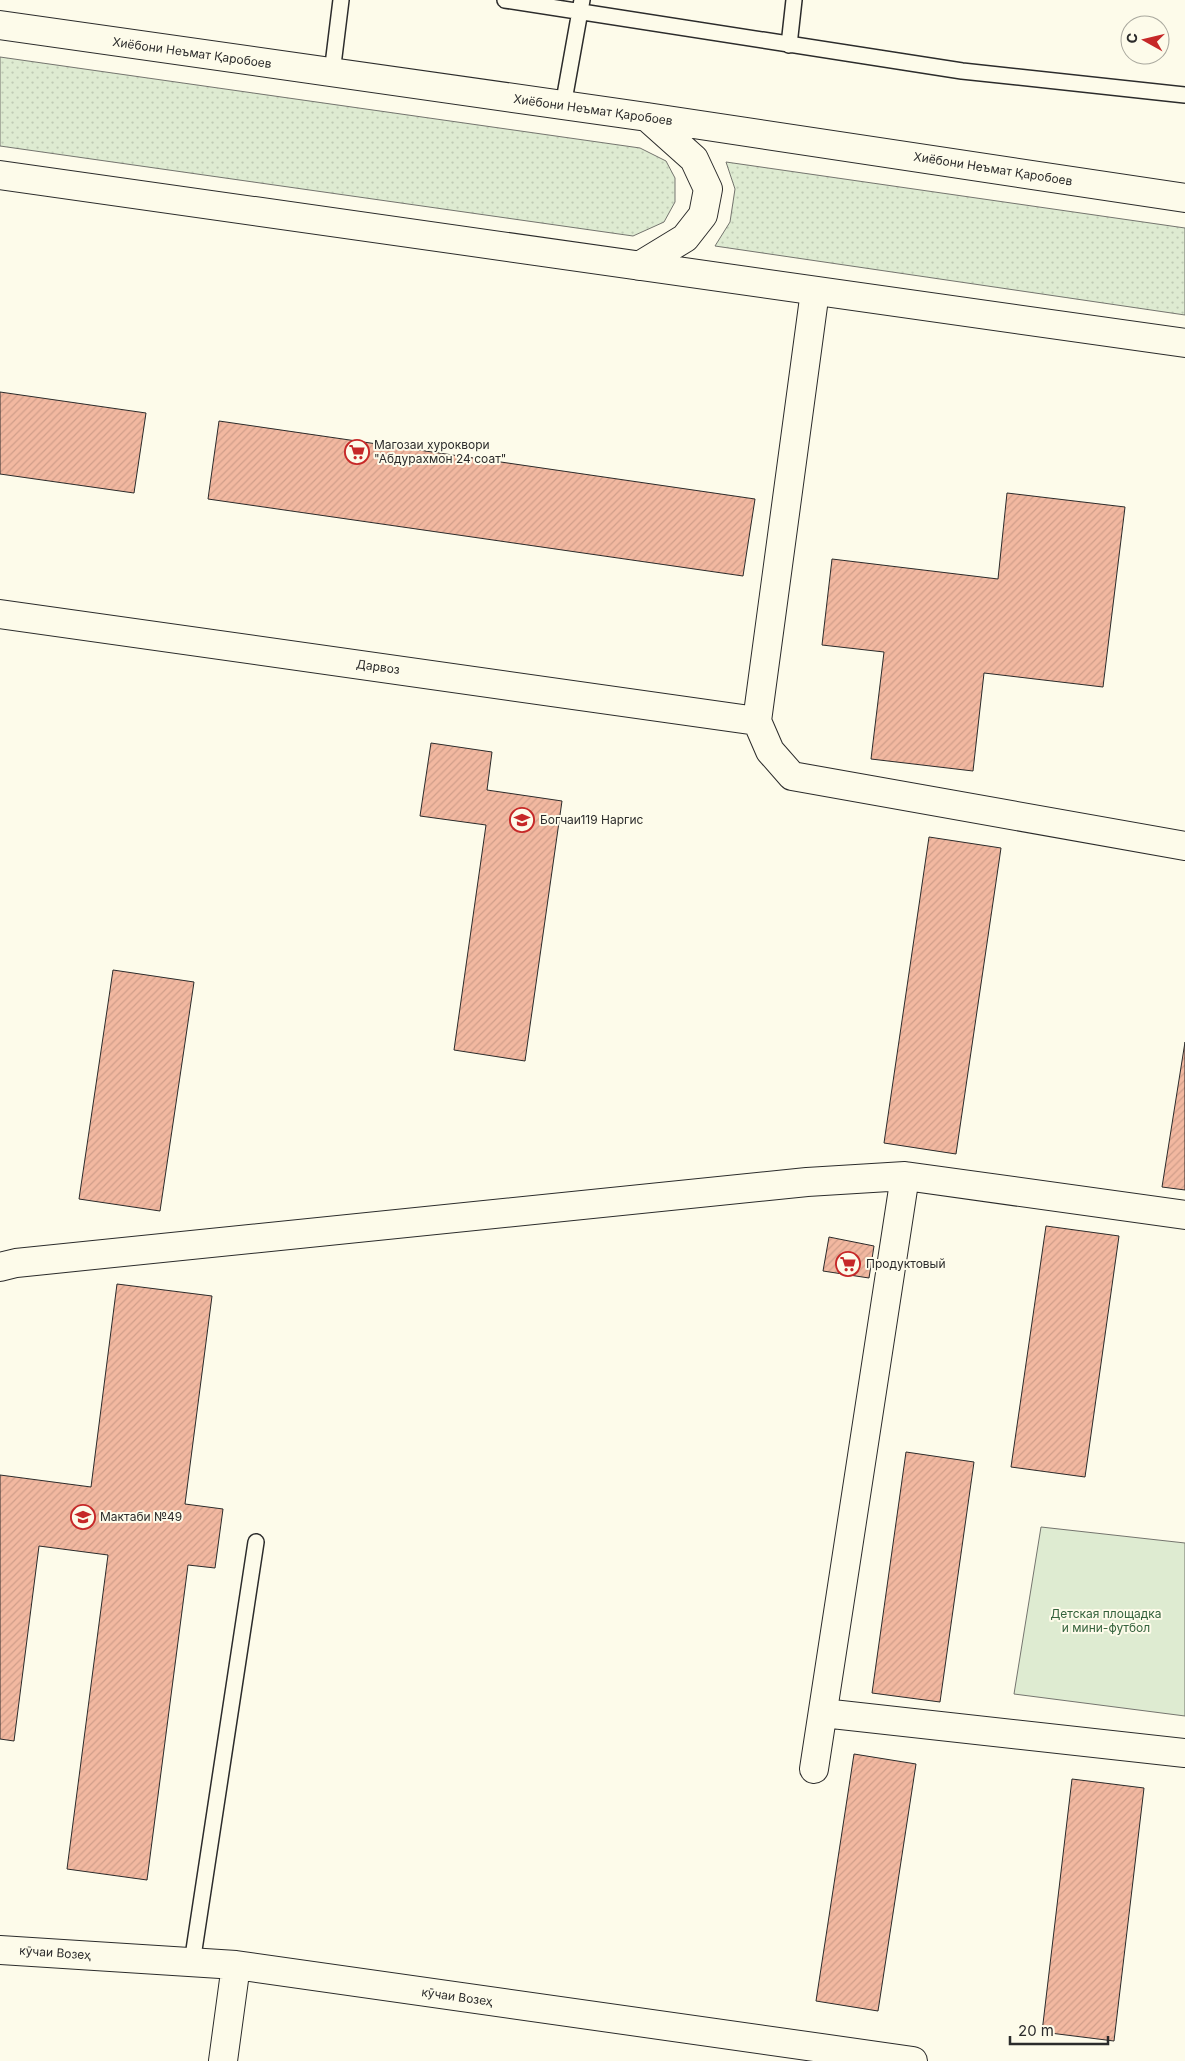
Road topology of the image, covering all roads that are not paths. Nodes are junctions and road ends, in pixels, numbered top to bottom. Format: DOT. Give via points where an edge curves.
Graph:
graph roads {
  1 [pos="342,0"];
  2 [pos="505,0"];
  3 [pos="794,0"];
  4 [pos="581,6"];
  5 [pos="0,25"];
  6 [pos="789,45"];
  7 [pos="332,73"];
  8 [pos="1185,95"];
  9 [pos="563,106"];
  10 [pos="647,117"];
  11 [pos="0,175"];
  12 [pos="1185,198"];
  13 [pos="639,266"];
  14 [pos="815,291"];
  15 [pos="1185,343"];
  16 [pos="0,614"];
  17 [pos="757,721"];
  18 [pos="1185,846"];
  19 [pos="906,1176"];
  20 [pos="1185,1215"];
  21 [pos="0,1267"];
  22 [pos="256,1542"];
  23 [pos="824,1712"];
  24 [pos="1185,1753"];
  25 [pos="814,1769"];
  26 [pos="0,1950"];
  27 [pos="192,1962"];
  28 [pos="236,1965"];
  29 [pos="223,2061"];
  30 [pos="913,2061"];
  1 -- 7 [label="lane"];
  2 -- 4 [label="lane"];
  3 -- 6 [label="lane"];
  4 -- 6 [label="lane"];
  4 -- 9 [label="lane"];
  5 -- 7 [label="main road, Хиёбони Неъмат Қаробоев"];
  6 -- 8 [label="lane" via="962,71"];
  7 -- 9 [label="main road, Хиёбони Неъмат Қаробоев"];
  9 -- 10 [label="main road, Хиёбони Неъмат Қаробоев"];
  10 -- 12 [label="main road, Хиёбони Неъмат Қаробоев"];
  10 -- 13 [label="main road" via="694,159 708,189 703,215 684,238"];
  11 -- 13 [label="main road"];
  13 -- 14 [label="main road"];
  14 -- 15 [label="main road"];
  14 -- 17 [label="main road"];
  16 -- 17 [label="main road, Дарвоз"];
  17 -- 18 [label="main road" via="770,751 792,776"];
  19 -- 20 [label="main road"];
  19 -- 21 [label="main road" via="580,1204"];
  19 -- 23 [label="main road"];
  22 -- 27 [label="lane"];
  23 -- 24 [label="main road"];
  23 -- 25 [label="main road"];
  26 -- 27 [label="main road, кӯчаи Возеҳ"];
  27 -- 28 [label="main road, кӯчаи Возеҳ"];
  28 -- 29 [label="main road"];
  28 -- 30 [label="main road, кӯчаи Возеҳ"];
}
